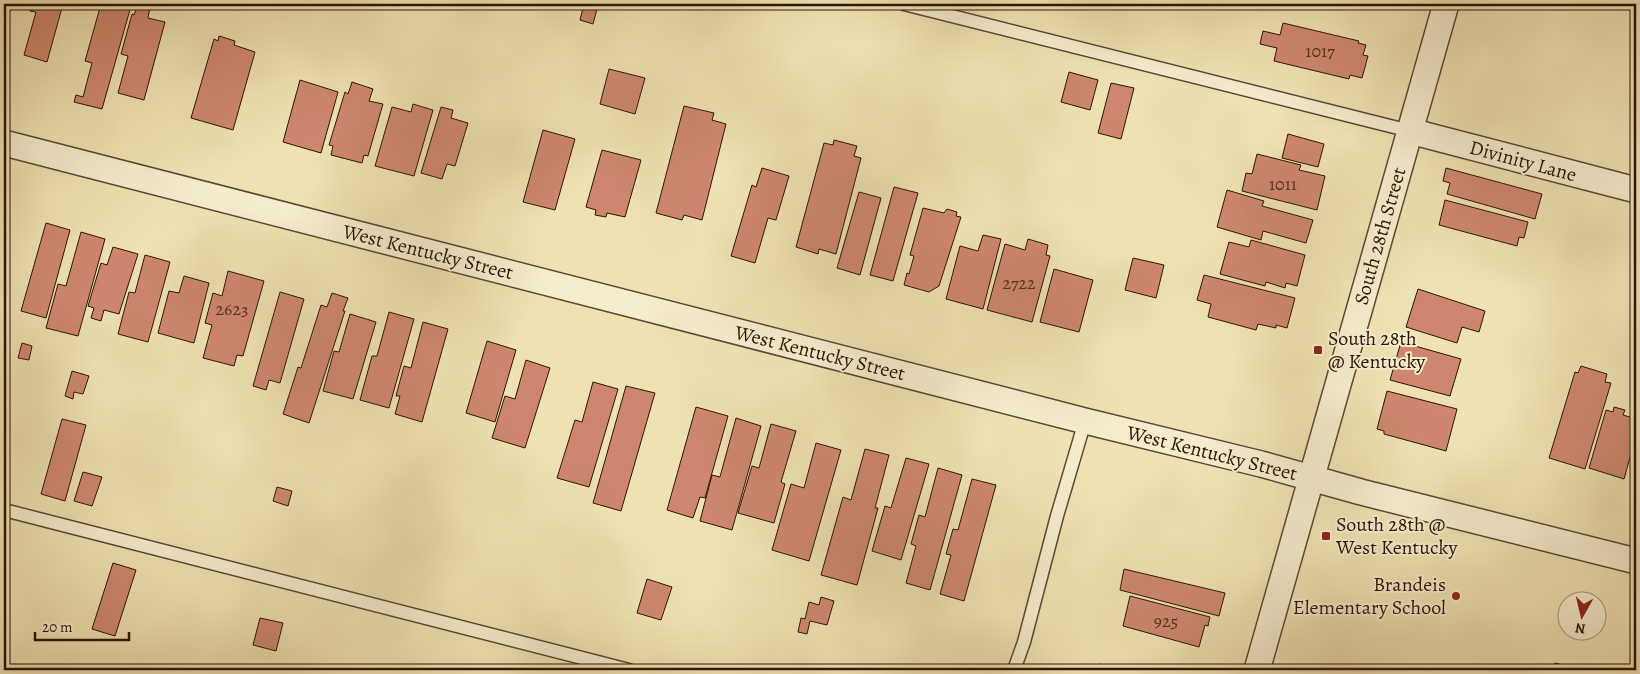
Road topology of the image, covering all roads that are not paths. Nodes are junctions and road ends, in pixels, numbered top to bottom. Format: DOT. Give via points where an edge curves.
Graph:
graph roads {
  1 [pos="904,4"];
  2 [pos="1446,4"];
  3 [pos="1410,132"];
  4 [pos="4,143"];
  5 [pos="1636,190"];
  6 [pos="1085,421"];
  7 [pos="1312,478"];
  8 [pos="4,510"];
  9 [pos="1636,561"];
  10 [pos="629,670"];
  11 [pos="1014,670"];
  12 [pos="1257,670"];
  1 -- 3 [label="lane"];
  2 -- 3 [label="street, South 28th Street"];
  3 -- 5 [label="street, Divinity Lane"];
  3 -- 7 [label="street, South 28th Street"];
  4 -- 6 [label="street, West Kentucky Street"];
  6 -- 7 [label="street, West Kentucky Street"];
  6 -- 11 [label="lane"];
  7 -- 9 [label="street, West Kentucky Street"];
  7 -- 12 [label="street, South 28th Street"];
  8 -- 10 [label="lane"];
}
